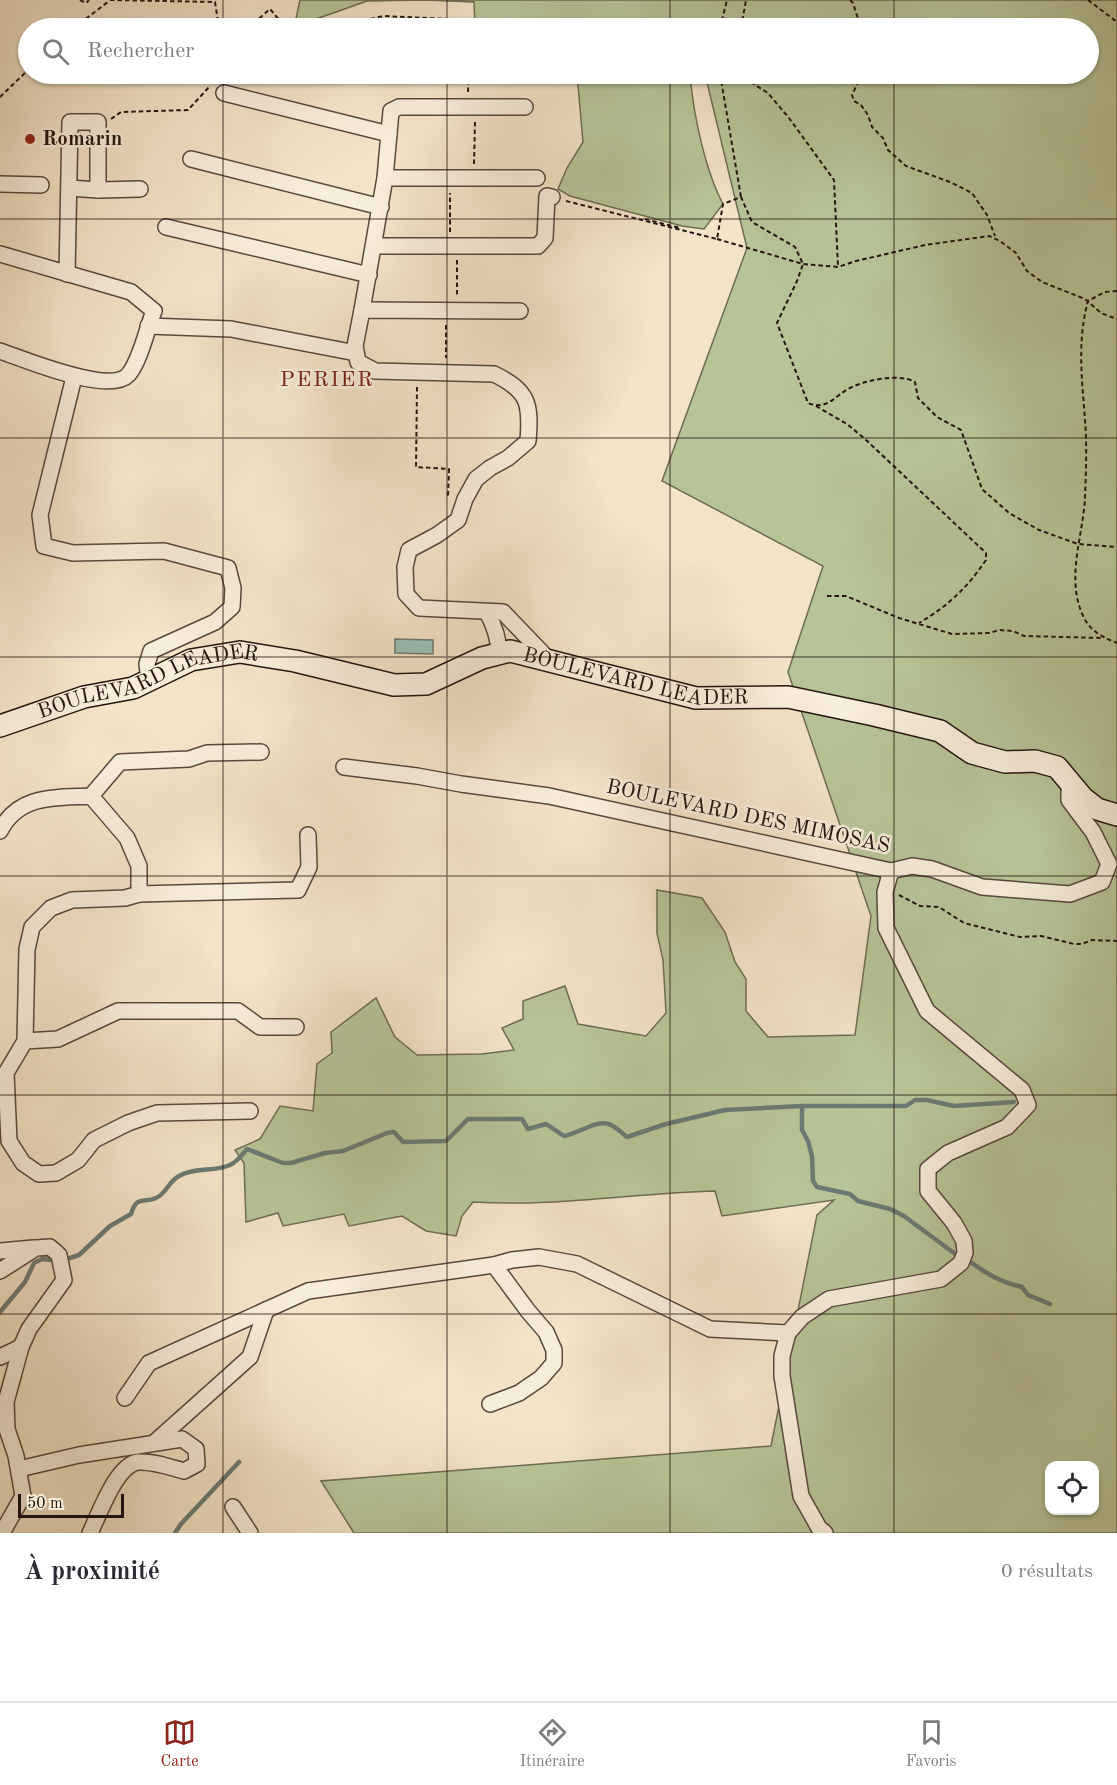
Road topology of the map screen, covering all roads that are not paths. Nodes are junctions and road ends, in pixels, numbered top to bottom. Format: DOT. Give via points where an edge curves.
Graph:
graph roads {
  1 [pos="224,93"];
  2 [pos="525,107"];
  3 [pos="389,134"];
  4 [pos="191,159"];
  5 [pos="385,178"];
  6 [pos="537,178"];
  7 [pos="0,184"];
  8 [pos="41,185"];
  9 [pos="69,188"];
  10 [pos="140,189"];
  11 [pos="98,190"];
  12 [pos="552,197"];
  13 [pos="381,207"];
  14 [pos="166,227"];
  15 [pos="375,246"];
  16 [pos="0,254"];
  17 [pos="67,274"];
  18 [pos="369,275"];
  19 [pos="362,310"];
  20 [pos="520,311"];
  21 [pos="148,326"];
  22 [pos="0,351"];
  23 [pos="356,353"];
  24 [pos="74,377"];
  25 [pos="487,612"];
  26 [pos="499,654"];
  27 [pos="548,660"];
  28 [pos="149,680"];
  29 [pos="0,727"];
  30 [pos="261,752"];
  31 [pos="344,767"];
  32 [pos="1072,786"];
  33 [pos="91,796"];
  34 [pos="1117,815"];
  35 [pos="0,831"];
  36 [pos="308,835"];
  37 [pos="891,871"];
  38 [pos="139,894"];
  39 [pos="296,1027"];
  40 [pos="25,1041"];
  41 [pos="250,1111"];
  42 [pos="36,1248"];
  43 [pos="0,1251"];
  44 [pos="494,1265"];
  45 [pos="0,1271"];
  46 [pos="266,1310"];
  47 [pos="788,1333"];
  48 [pos="21,1347"];
  49 [pos="0,1357"];
  50 [pos="125,1398"];
  51 [pos="490,1404"];
  52 [pos="155,1442"];
  53 [pos="19,1469"];
  54 [pos="233,1507"];
  55 [pos="2,1533"];
  56 [pos="90,1533"];
  57 [pos="250,1533"];
  58 [pos="825,1533"];
  1 -- 3 [label="street"];
  2 -- 3 [label="street" via="399,107 391,111"];
  3 -- 5 [label="street"];
  4 -- 13 [label="street"];
  5 -- 6 [label="street"];
  5 -- 13 [label="street"];
  7 -- 8 [label="street"];
  9 -- 11 [label="street"];
  9 -- 11 [label="street" via="70,122 98,122"];
  9 -- 17 [label="street"];
  10 -- 11 [label="street"];
  12 -- 15 [label="street" via="547,196 545,238 538,246"];
  13 -- 15 [label="street"];
  14 -- 18 [label="street"];
  15 -- 18 [label="street"];
  16 -- 17 [label="street"];
  17 -- 21 [label="street" via="131,292 154,311"];
  18 -- 19 [label="street"];
  19 -- 20 [label="street"];
  19 -- 23 [label="street"];
  21 -- 23 [label="street" via="231,329"];
  21 -- 24 [label="street" via="134,366 123,379"];
  22 -- 24 [label="street"];
  23 -- 25 [label="street" via="358,362 375,371 494,374 512,383 526,398 530,419 528,441 476,479 458,520 409,550 405,567 406,594 419,608"];
  24 -- 28 [label="street" via="40,515 44,546 73,553 164,551 228,568 233,588 232,608 215,622 151,651 147,664"];
  25 -- 26 [label="street" via="494,625"];
  25 -- 27 [label="street" via="502,612"];
  26 -- 27 [label="street, BOULEVARD LEADER" via="510,651"];
  26 -- 28 [label="street, BOULEVARD LEADER" via="426,684 394,685 240,652 191,660"];
  27 -- 32 [label="street, BOULEVARD LEADER" via="696,698 788,697 874,715 940,731 972,753 1005,762 1035,761 1057,767"];
  28 -- 29 [label="street, BOULEVARD LEADER"];
  30 -- 33 [label="street" via="120,762"];
  31 -- 37 [label="street, BOULEVARD DES MIMOSAS" via="549,796"];
  32 -- 34 [label="street, BOULEVARD LEADER" via="1097,809"];
  32 -- 37 [label="street, BOULEVARD DES MIMOSAS" via="1069,800 1093,832 1109,864 1102,882 1070,894 982,887 932,868 912,866"];
  33 -- 35 [label="street" via="34,801 15,811"];
  33 -- 38 [label="street" via="127,838 139,866"];
  36 -- 38 [label="street" via="309,867 298,890"];
  37 -- 47 [label="street" via="885,892 886,928 927,1011 1022,1090 1028,1105 1007,1127 948,1153 928,1169 928,1191 964,1241 961,1263 941,1279 829,1299 802,1317"];
  38 -- 40 [label="street" via="72,900 51,908 32,927 27,949"];
  39 -- 40 [label="street" via="260,1027 238,1011 118,1011 58,1039"];
  40 -- 41 [label="street" via="6,1073 9,1141 22,1163 39,1174 56,1173 78,1160 94,1140 157,1113"];
  42 -- 43 [label="street"];
  42 -- 45 [label="street"];
  42 -- 48 [label="street" via="50,1246 59,1255 64,1281 29,1329"];
  44 -- 46 [label="street" via="308,1291"];
  44 -- 47 [label="street" via="539,1257 578,1264 710,1329"];
  44 -- 51 [label="street" via="546,1332 554,1350 554,1363 519,1393"];
  46 -- 50 [label="street" via="149,1364"];
  46 -- 52 [label="street" via="250,1357"];
  47 -- 58 [label="street" via="782,1376 801,1496"];
  48 -- 49 [label="street"];
  48 -- 53 [label="street" via="6,1402 7,1429"];
  52 -- 53 [label="street"];
  52 -- 56 [label="street" via="182,1439 196,1449 197,1464 184,1472 136,1462 118,1475"];
  53 -- 55 [label="street" via="23,1496"];
  54 -- 57 [label="street"];
}
